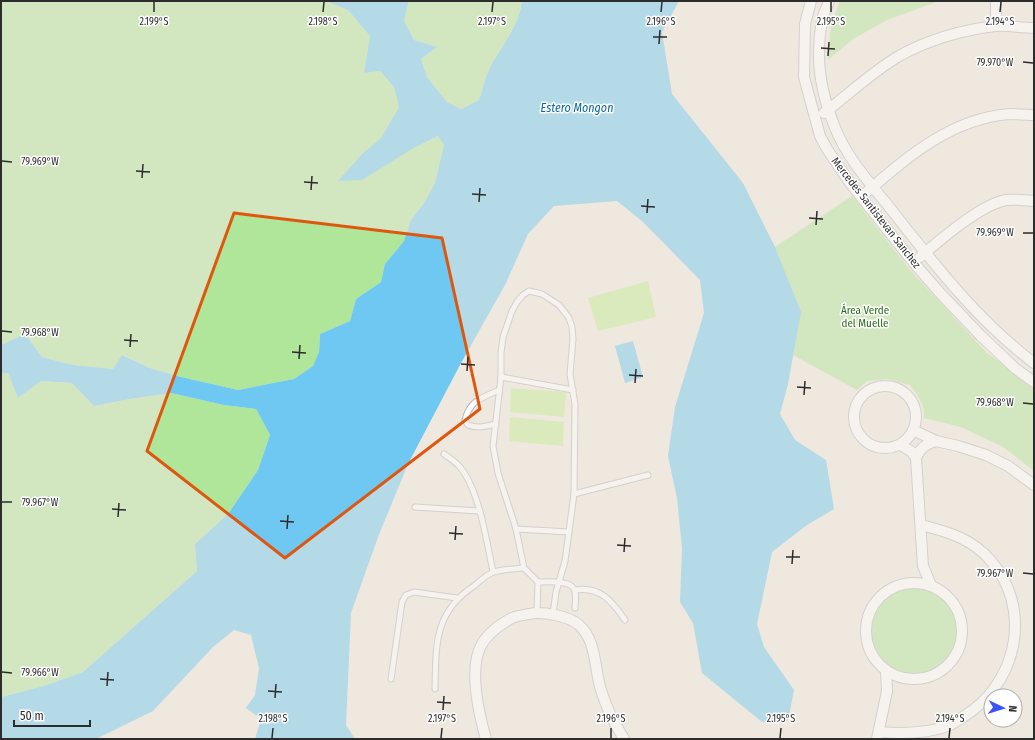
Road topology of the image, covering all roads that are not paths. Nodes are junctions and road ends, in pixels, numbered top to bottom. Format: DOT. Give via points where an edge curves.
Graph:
graph roads {
  1 [pos="811,1"];
  2 [pos="829,1"];
  3 [pos="996,1"];
  4 [pos="996,26"];
  5 [pos="1034,28"];
  6 [pos="828,110"];
  7 [pos="1034,115"];
  8 [pos="816,119"];
  9 [pos="873,187"];
  10 [pos="861,197"];
  11 [pos="1034,201"];
  12 [pos="925,252"];
  13 [pos="914,262"];
  14 [pos="1034,363"];
  15 [pos="501,377"];
  16 [pos="1034,382"];
  17 [pos="499,390"];
  18 [pos="573,390"];
  19 [pos="496,424"];
  20 [pos="913,430"];
  21 [pos="936,441"];
  22 [pos="901,445"];
  23 [pos="444,454"];
  24 [pos="916,458"];
  25 [pos="648,474"];
  26 [pos="1034,485"];
  27 [pos="574,494"];
  28 [pos="415,507"];
  29 [pos="480,511"];
  30 [pos="921,525"];
  31 [pos="516,529"];
  32 [pos="569,532"];
  33 [pos="922,566"];
  34 [pos="524,568"];
  35 [pos="493,572"];
  36 [pos="538,582"];
  37 [pos="559,582"];
  38 [pos="914,582"];
  39 [pos="931,585"];
  40 [pos="575,590"];
  41 [pos="457,598"];
  42 [pos="575,608"];
  43 [pos="536,612"];
  44 [pos="553,614"];
  45 [pos="625,620"];
  46 [pos="886,671"];
  47 [pos="390,679"];
  48 [pos="904,679"];
  49 [pos="435,689"];
  50 [pos="886,698"];
  51 [pos="878,736"];
  52 [pos="486,739"];
  53 [pos="624,739"];
  1 -- 8 [label="street, Mercedes Santistevan Sanchez" via="805,24 804,77"];
  2 -- 6 [label="street, Mercedes Santistevan Sanchez" via="822,21 819,45 820,71"];
  3 -- 4 [label="street"];
  4 -- 5 [label="street"];
  4 -- 6 [label="street" via="945,36 923,44 880,69"];
  6 -- 8 [label="street"];
  6 -- 9 [label="street, Mercedes Santistevan Sanchez" via="846,151"];
  7 -- 9 [label="street" via="1010,114 961,125 937,137"];
  8 -- 10 [label="street, Mercedes Santistevan Sanchez" via="827,150"];
  9 -- 10 [label="street"];
  9 -- 12 [label="street, Mercedes Santistevan Sanchez"];
  10 -- 13 [label="street, Mercedes Santistevan Sanchez"];
  11 -- 12 [label="street" via="1020,199 991,206 962,223"];
  12 -- 13 [label="street"];
  12 -- 14 [label="street, Mercedes Santistevan Sanchez" via="972,308"];
  13 -- 16 [label="street, Mercedes Santistevan Sanchez" via="981,336"];
  15 -- 17 [label="lane"];
  15 -- 18 [label="lane"];
  15 -- 18 [label="lane" via="503,337 512,311 522,295 529,291 535,292 549,297 569,318 573,339 570,374"];
  17 -- 19 [label="lane"];
  17 -- 19 [label="lane" via="471,405 465,420 473,427"];
  18 -- 27 [label="lane"];
  19 -- 31 [label="lane" via="493,446 495,460"];
  20 -- 21 [label="street"];
  20 -- 22 [label="street"];
  20 -- 22 [label="street" via="916,420 915,409 911,399 904,392 883,385 864,393 854,411 856,431 862,440 880,449"];
  21 -- 24 [label="street" via="923,447"];
  21 -- 26 [label="street" via="986,455 1008,466"];
  22 -- 24 [label="street"];
  23 -- 29 [label="lane" via="459,465 469,482"];
  24 -- 30 [label="street"];
  25 -- 27 [label="lane"];
  27 -- 32 [label="lane"];
  28 -- 29 [label="lane"];
  29 -- 35 [label="lane"];
  30 -- 33 [label="street"];
  30 -- 51 [label="street" via="958,535 992,561 1003,578 1011,598 1016,633 1014,648 1001,679 991,694 968,714 952,724 930,731"];
  31 -- 32 [label="lane"];
  31 -- 34 [label="lane"];
  32 -- 37 [label="lane"];
  33 -- 38 [label="street"];
  33 -- 39 [label="street"];
  34 -- 35 [label="lane"];
  34 -- 36 [label="lane"];
  35 -- 41 [label="lane"];
  36 -- 37 [label="lane"];
  36 -- 43 [label="lane"];
  37 -- 40 [label="lane" via="569,584"];
  37 -- 44 [label="lane"];
  38 -- 39 [label="street"];
  38 -- 46 [label="street" via="894,587 880,597 870,612 866,629 868,647 876,662"];
  39 -- 48 [label="street" via="949,597 958,610 963,626 962,643 955,658 944,671 929,678"];
  40 -- 42 [label="lane"];
  40 -- 45 [label="lane" via="588,589 604,595 616,606"];
  41 -- 47 [label="lane" via="414,592 406,595 402,602"];
  41 -- 49 [label="lane" via="442,622 436,653"];
  43 -- 44 [label="street"];
  43 -- 52 [label="street" via="513,618 490,633 482,644 476,660 477,696"];
  44 -- 53 [label="street" via="577,624 586,633 591,642 603,696"];
  46 -- 48 [label="street"];
  46 -- 50 [label="street"];
  48 -- 50 [label="street"];
  50 -- 51 [label="street"];
}
